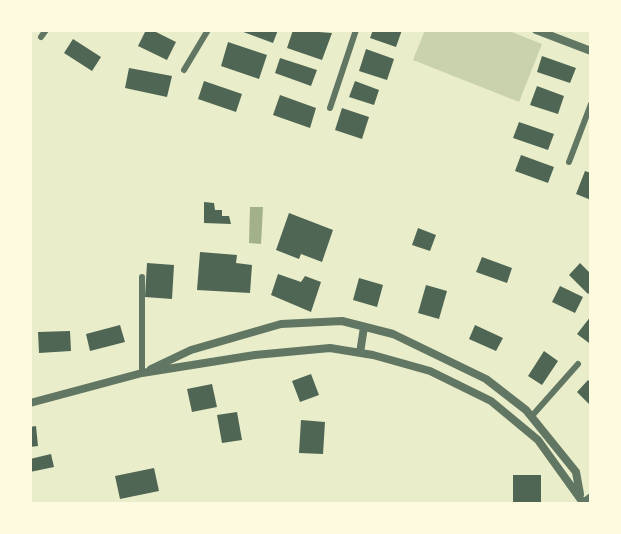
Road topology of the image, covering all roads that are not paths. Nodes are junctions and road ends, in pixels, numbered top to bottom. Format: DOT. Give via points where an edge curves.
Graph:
graph roads {
  1 [pos="46,30"];
  2 [pos="208,30"];
  3 [pos="356,30"];
  4 [pos="536,30"];
  5 [pos="41,37"];
  6 [pos="591,51"];
  7 [pos="184,70"];
  8 [pos="591,104"];
  9 [pos="330,108"];
  10 [pos="569,162"];
  11 [pos="142,277"];
  12 [pos="364,327"];
  13 [pos="360,353"];
  14 [pos="578,364"];
  15 [pos="142,374"];
  16 [pos="30,403"];
  17 [pos="531,417"];
  18 [pos="591,496"];
  19 [pos="586,502"];
  1 -- 5 [label="street"];
  2 -- 7 [label="street"];
  3 -- 9 [label="street"];
  4 -- 6 [label="street"];
  8 -- 10 [label="street"];
  11 -- 15 [label="street"];
  12 -- 13 [label="street"];
  12 -- 15 [label="street" via="342,321 282,324 192,350"];
  12 -- 17 [label="street" via="393,334 486,379"];
  13 -- 15 [label="street" via="330,348 255,355"];
  13 -- 19 [label="street" via="430,371 491,402 538,440"];
  14 -- 17 [label="street"];
  15 -- 16 [label="street"];
  17 -- 19 [label="street" via="576,472"];
  18 -- 19 [label="street"];
}
